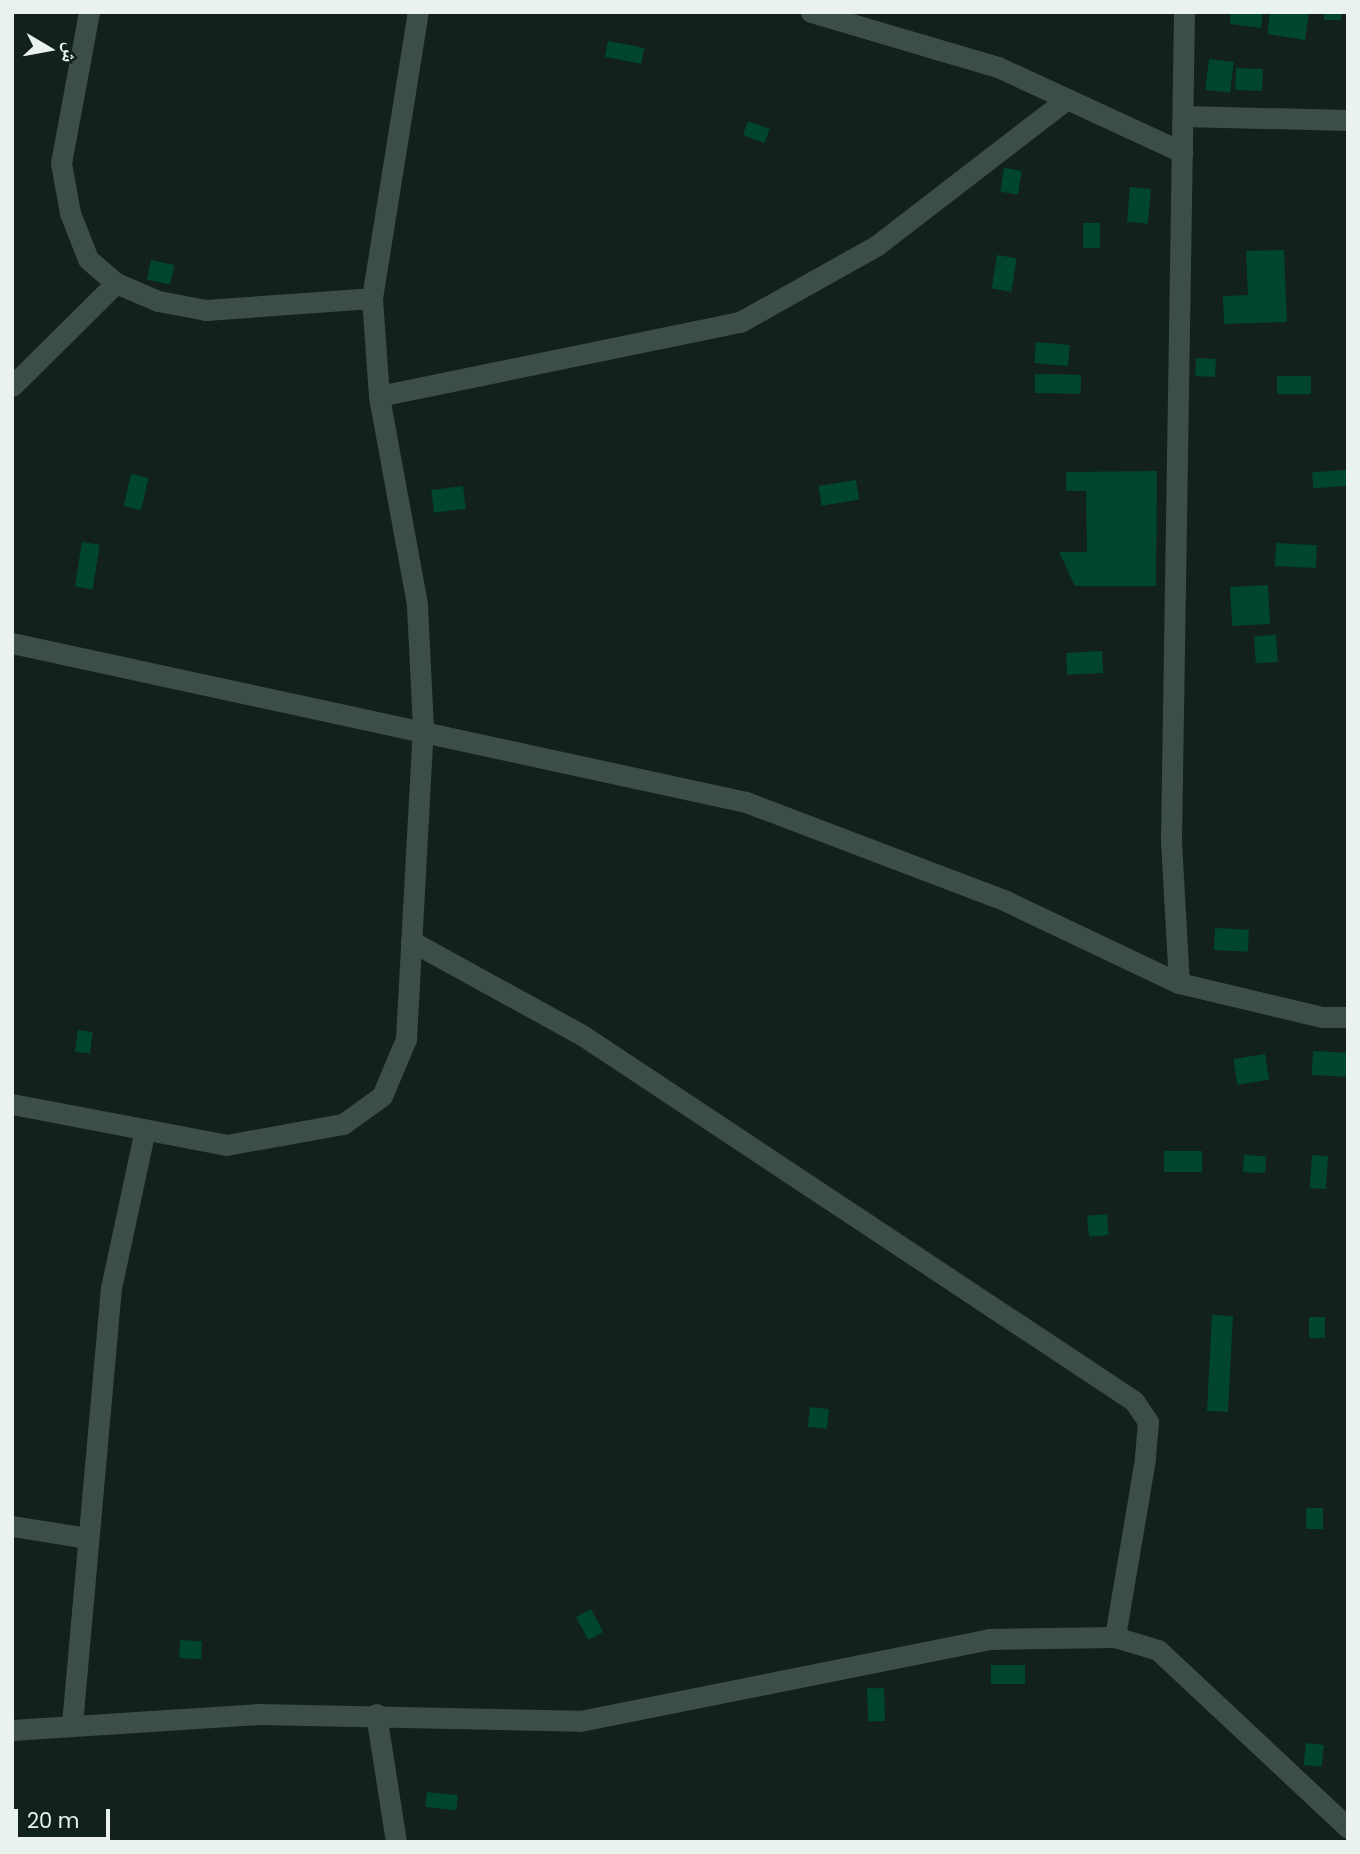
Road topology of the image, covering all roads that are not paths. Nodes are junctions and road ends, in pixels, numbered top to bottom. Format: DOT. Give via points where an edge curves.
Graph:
graph roads {
  1 [pos="89,12"];
  2 [pos="418,12"];
  3 [pos="811,12"];
  4 [pos="1184,12"];
  5 [pos="1067,99"];
  6 [pos="1182,116"];
  7 [pos="1348,120"];
  8 [pos="1182,152"];
  9 [pos="117,283"];
  10 [pos="372,298"];
  11 [pos="12,386"];
  12 [pos="379,396"];
  13 [pos="12,643"];
  14 [pos="423,728"];
  15 [pos="411,941"];
  16 [pos="1179,982"];
  17 [pos="1348,1017"];
  18 [pos="12,1104"];
  19 [pos="145,1129"];
  20 [pos="12,1526"];
  21 [pos="88,1538"];
  22 [pos="1115,1637"];
  23 [pos="376,1714"];
  24 [pos="72,1724"];
  25 [pos="12,1730"];
  26 [pos="1348,1828"];
  27 [pos="396,1842"];
  1 -- 9 [label="street" via="61,163 70,213 88,259"];
  2 -- 10 [label="street"];
  3 -- 5 [label="street" via="998,67"];
  4 -- 6 [label="street"];
  5 -- 8 [label="street"];
  5 -- 12 [label="street" via="876,246 740,322"];
  6 -- 7 [label="street"];
  6 -- 8 [label="street"];
  8 -- 16 [label="street" via="1171,841"];
  9 -- 10 [label="street" via="158,301 206,310"];
  9 -- 11 [label="street"];
  10 -- 12 [label="street"];
  12 -- 14 [label="street" via="417,604"];
  13 -- 14 [label="street"];
  14 -- 15 [label="street"];
  14 -- 16 [label="street" via="746,802 1006,901"];
  15 -- 19 [label="street" via="406,1039 382,1096 343,1124 226,1145"];
  15 -- 22 [label="street" via="582,1035 1134,1401 1148,1422 1146,1447"];
  16 -- 17 [label="street" via="1322,1017"];
  18 -- 19 [label="street"];
  19 -- 21 [label="street" via="111,1288"];
  20 -- 21 [label="street"];
  21 -- 24 [label="street"];
  22 -- 23 [label="street" via="989,1639 580,1721"];
  22 -- 26 [label="street" via="1158,1650"];
  23 -- 24 [label="street"];
  23 -- 27 [label="street"];
  24 -- 25 [label="street"];
}
